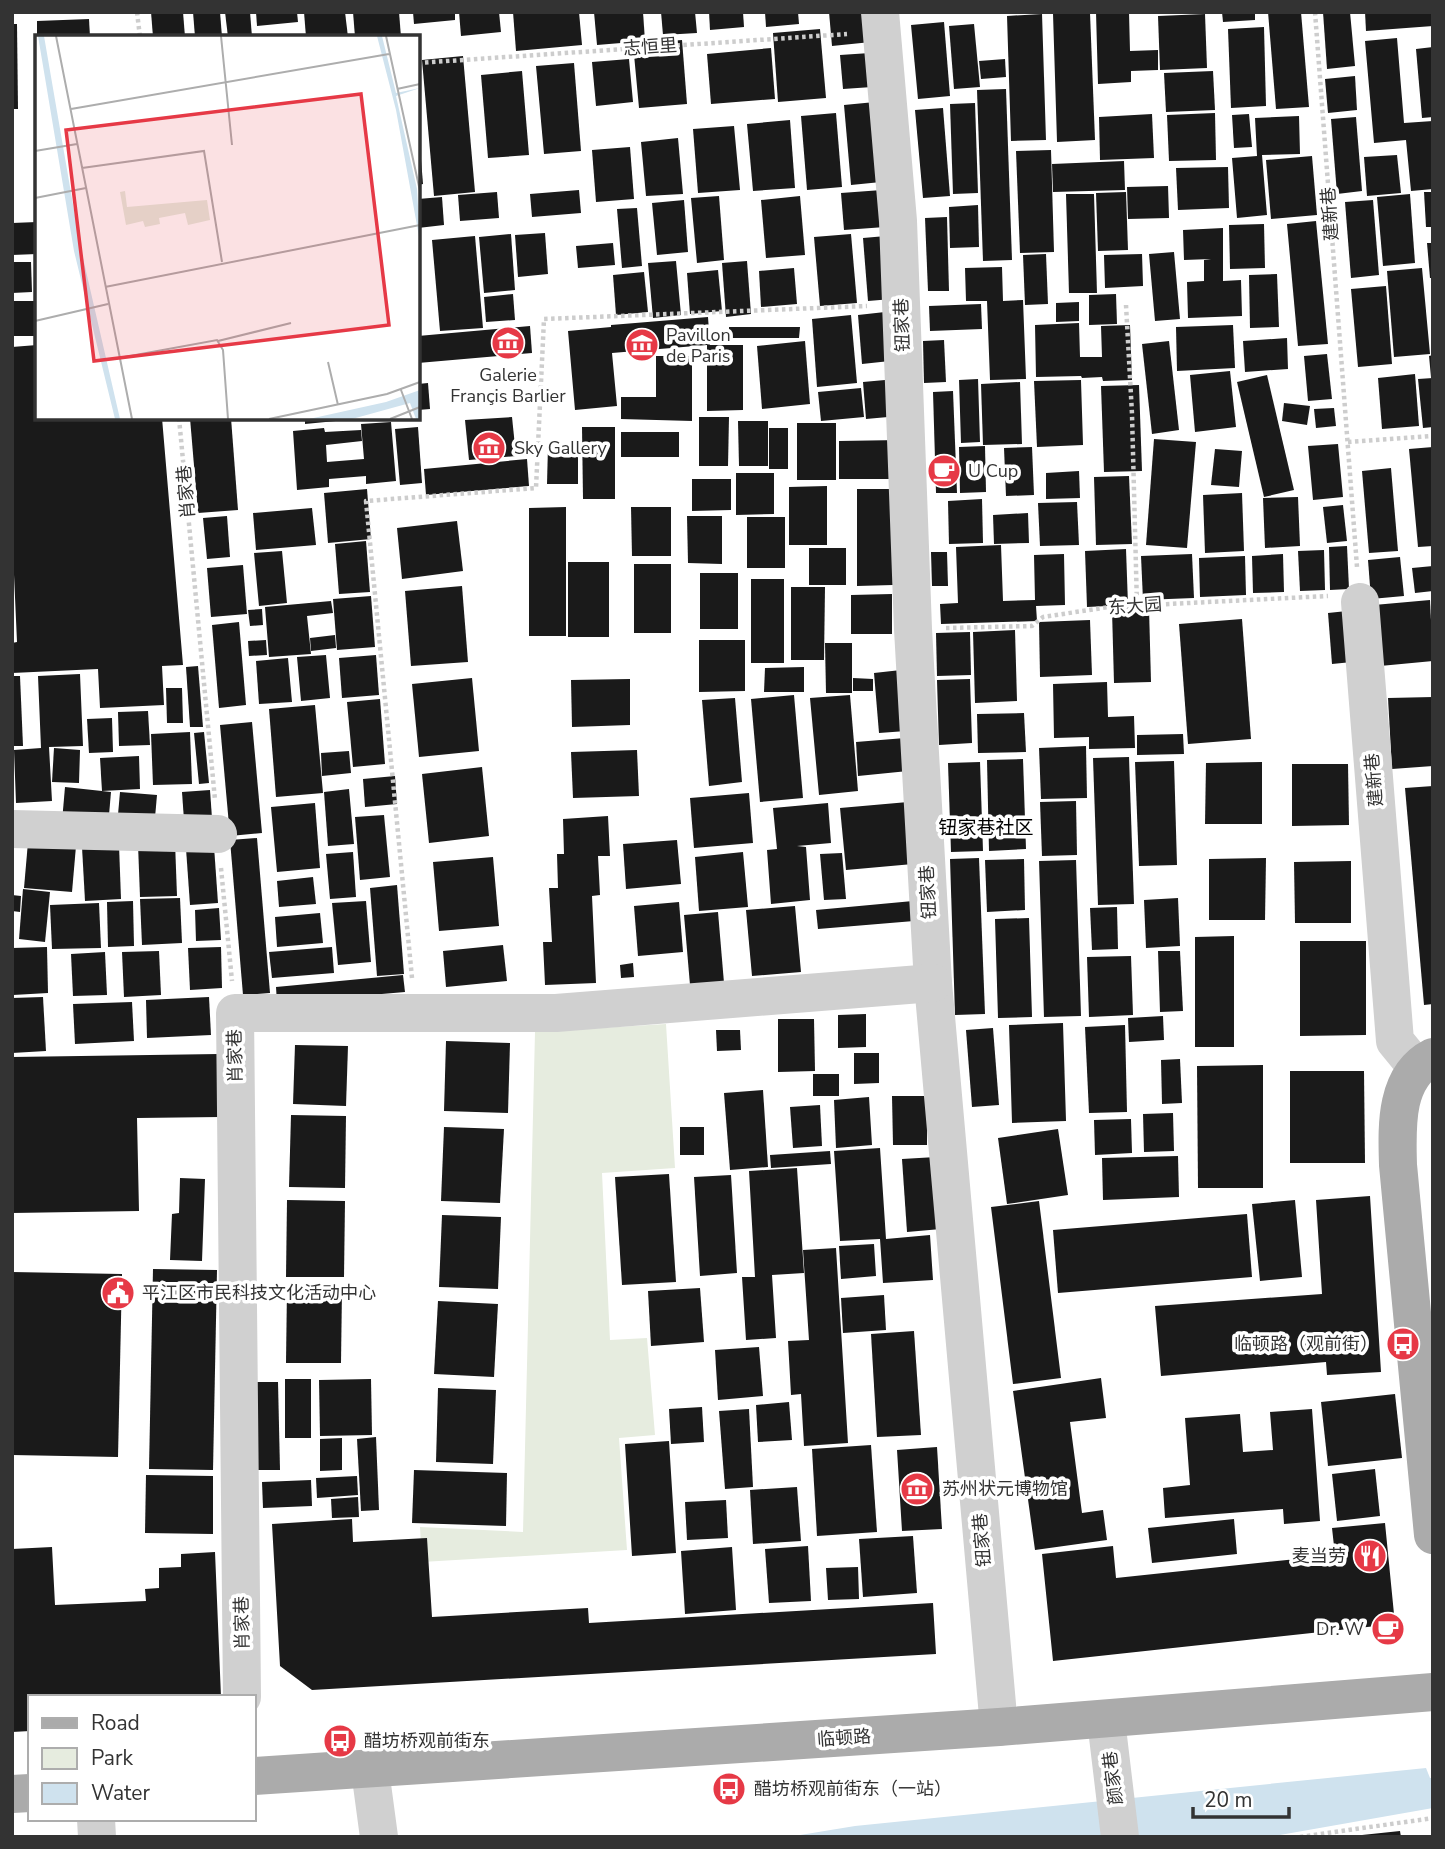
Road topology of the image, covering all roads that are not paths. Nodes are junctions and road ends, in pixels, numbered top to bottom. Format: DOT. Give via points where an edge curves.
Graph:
graph roads {
  1 [pos="881,22"];
  2 [pos="1360,602"];
  3 [pos="12,829"];
  4 [pos="218,834"];
  5 [pos="933,983"];
  6 [pos="1425,1063"];
  7 [pos="1433,1535"];
  8 [pos="1433,1692"];
  9 [pos="242,1695"];
  10 [pos="1106,1720"];
  11 [pos="999,1727"];
  12 [pos="370,1770"];
  13 [pos="256,1776"];
  14 [pos="378,1832"];
  15 [pos="1120,1837"];
  1 -- 5 [label="street, 钮家巷" via="898,221 913,629"];
  2 -- 6 [label="street, 建新巷" via="1395,1041"];
  3 -- 4 [label="street"];
  5 -- 9 [label="street, 肖家巷" via="556,1013 235,1013"];
  5 -- 11 [label="street, 钮家巷"];
  6 -- 7 [label="main road, 建新巷" via="1405,1088 1399,1113 1398,1165"];
  8 -- 10 [label="main road, 临顿路"];
  10 -- 11 [label="main road, 临顿路"];
  10 -- 15 [label="street, 颜家巷"];
  11 -- 12 [label="main road, 临顿路"];
  12 -- 13 [label="main road, 临顿路"];
  12 -- 14 [label="street"];
}
